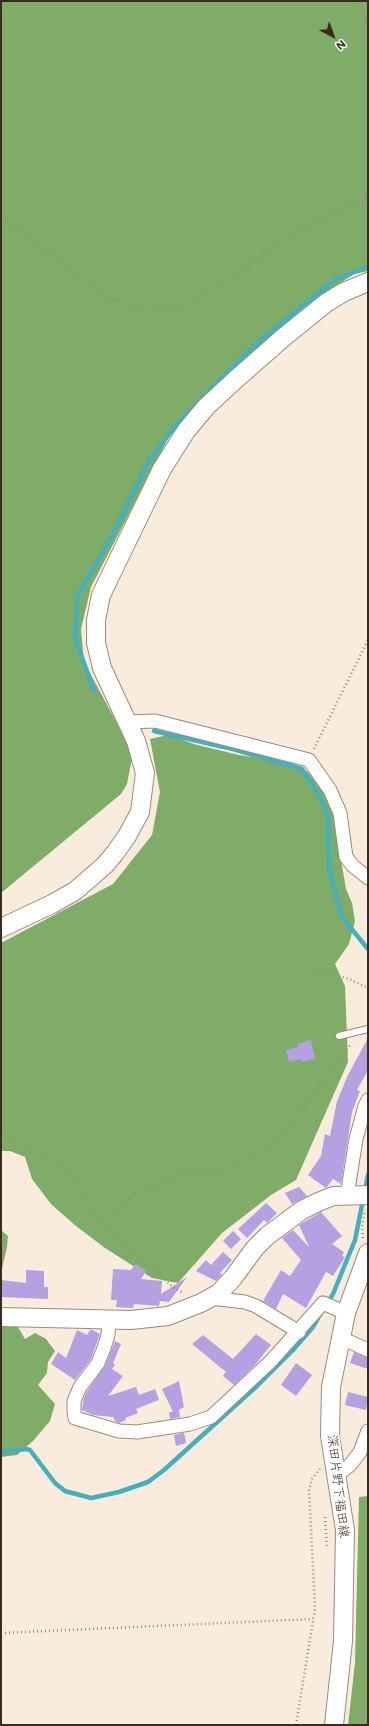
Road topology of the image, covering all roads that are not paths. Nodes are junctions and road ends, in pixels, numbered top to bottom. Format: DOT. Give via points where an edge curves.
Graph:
graph roads {
  1 [pos="368,282"];
  2 [pos="127,722"];
  3 [pos="368,878"];
  4 [pos="1,928"];
  5 [pos="368,1029"];
  6 [pos="339,1036"];
  7 [pos="368,1100"];
  8 [pos="368,1195"];
  9 [pos="347,1196"];
  10 [pos="368,1253"];
  11 [pos="205,1300"];
  12 [pos="346,1313"];
  13 [pos="1,1317"];
  14 [pos="109,1320"];
  15 [pos="298,1332"];
  16 [pos="341,1338"];
  17 [pos="368,1350"];
  18 [pos="368,1431"];
  19 [pos="336,1468"];
  20 [pos="334,1725"];
  1 -- 2 [label="main road" via="326,303 234,381 206,407 186,431 162,469 101,595 96,620 96,643 102,668"];
  2 -- 3 [label="street" via="155,720 309,760 330,790 340,813 346,856 353,866"];
  2 -- 4 [label="main road" via="136,741 145,773 140,812 127,836 105,864 75,891"];
  5 -- 6 [label="lane"];
  7 -- 9 [label="street" via="356,1139"];
  8 -- 9 [label="main road"];
  9 -- 11 [label="main road" via="333,1196 316,1202 285,1222 255,1248 219,1292"];
  10 -- 12 [label="main road, 深田片野下福田線"];
  11 -- 14 [label="main road" via="168,1316"];
  11 -- 15 [label="street" via="245,1302"];
  12 -- 15 [label="street" via="323,1303"];
  12 -- 16 [label="main road, 深田片野下福田線"];
  13 -- 14 [label="main road"];
  14 -- 15 [label="street" via="104,1348 98,1363 80,1387 74,1401 74,1411 76,1418 119,1431 137,1432 190,1424 211,1417"];
  16 -- 17 [label="street"];
  16 -- 19 [label="main road, 深田片野下福田線" via="331,1387 330,1436"];
  18 -- 19 [label="street" via="360,1452 350,1465"];
  19 -- 20 [label="main road, 深田片野下福田線" via="345,1530 343,1641"];
}
